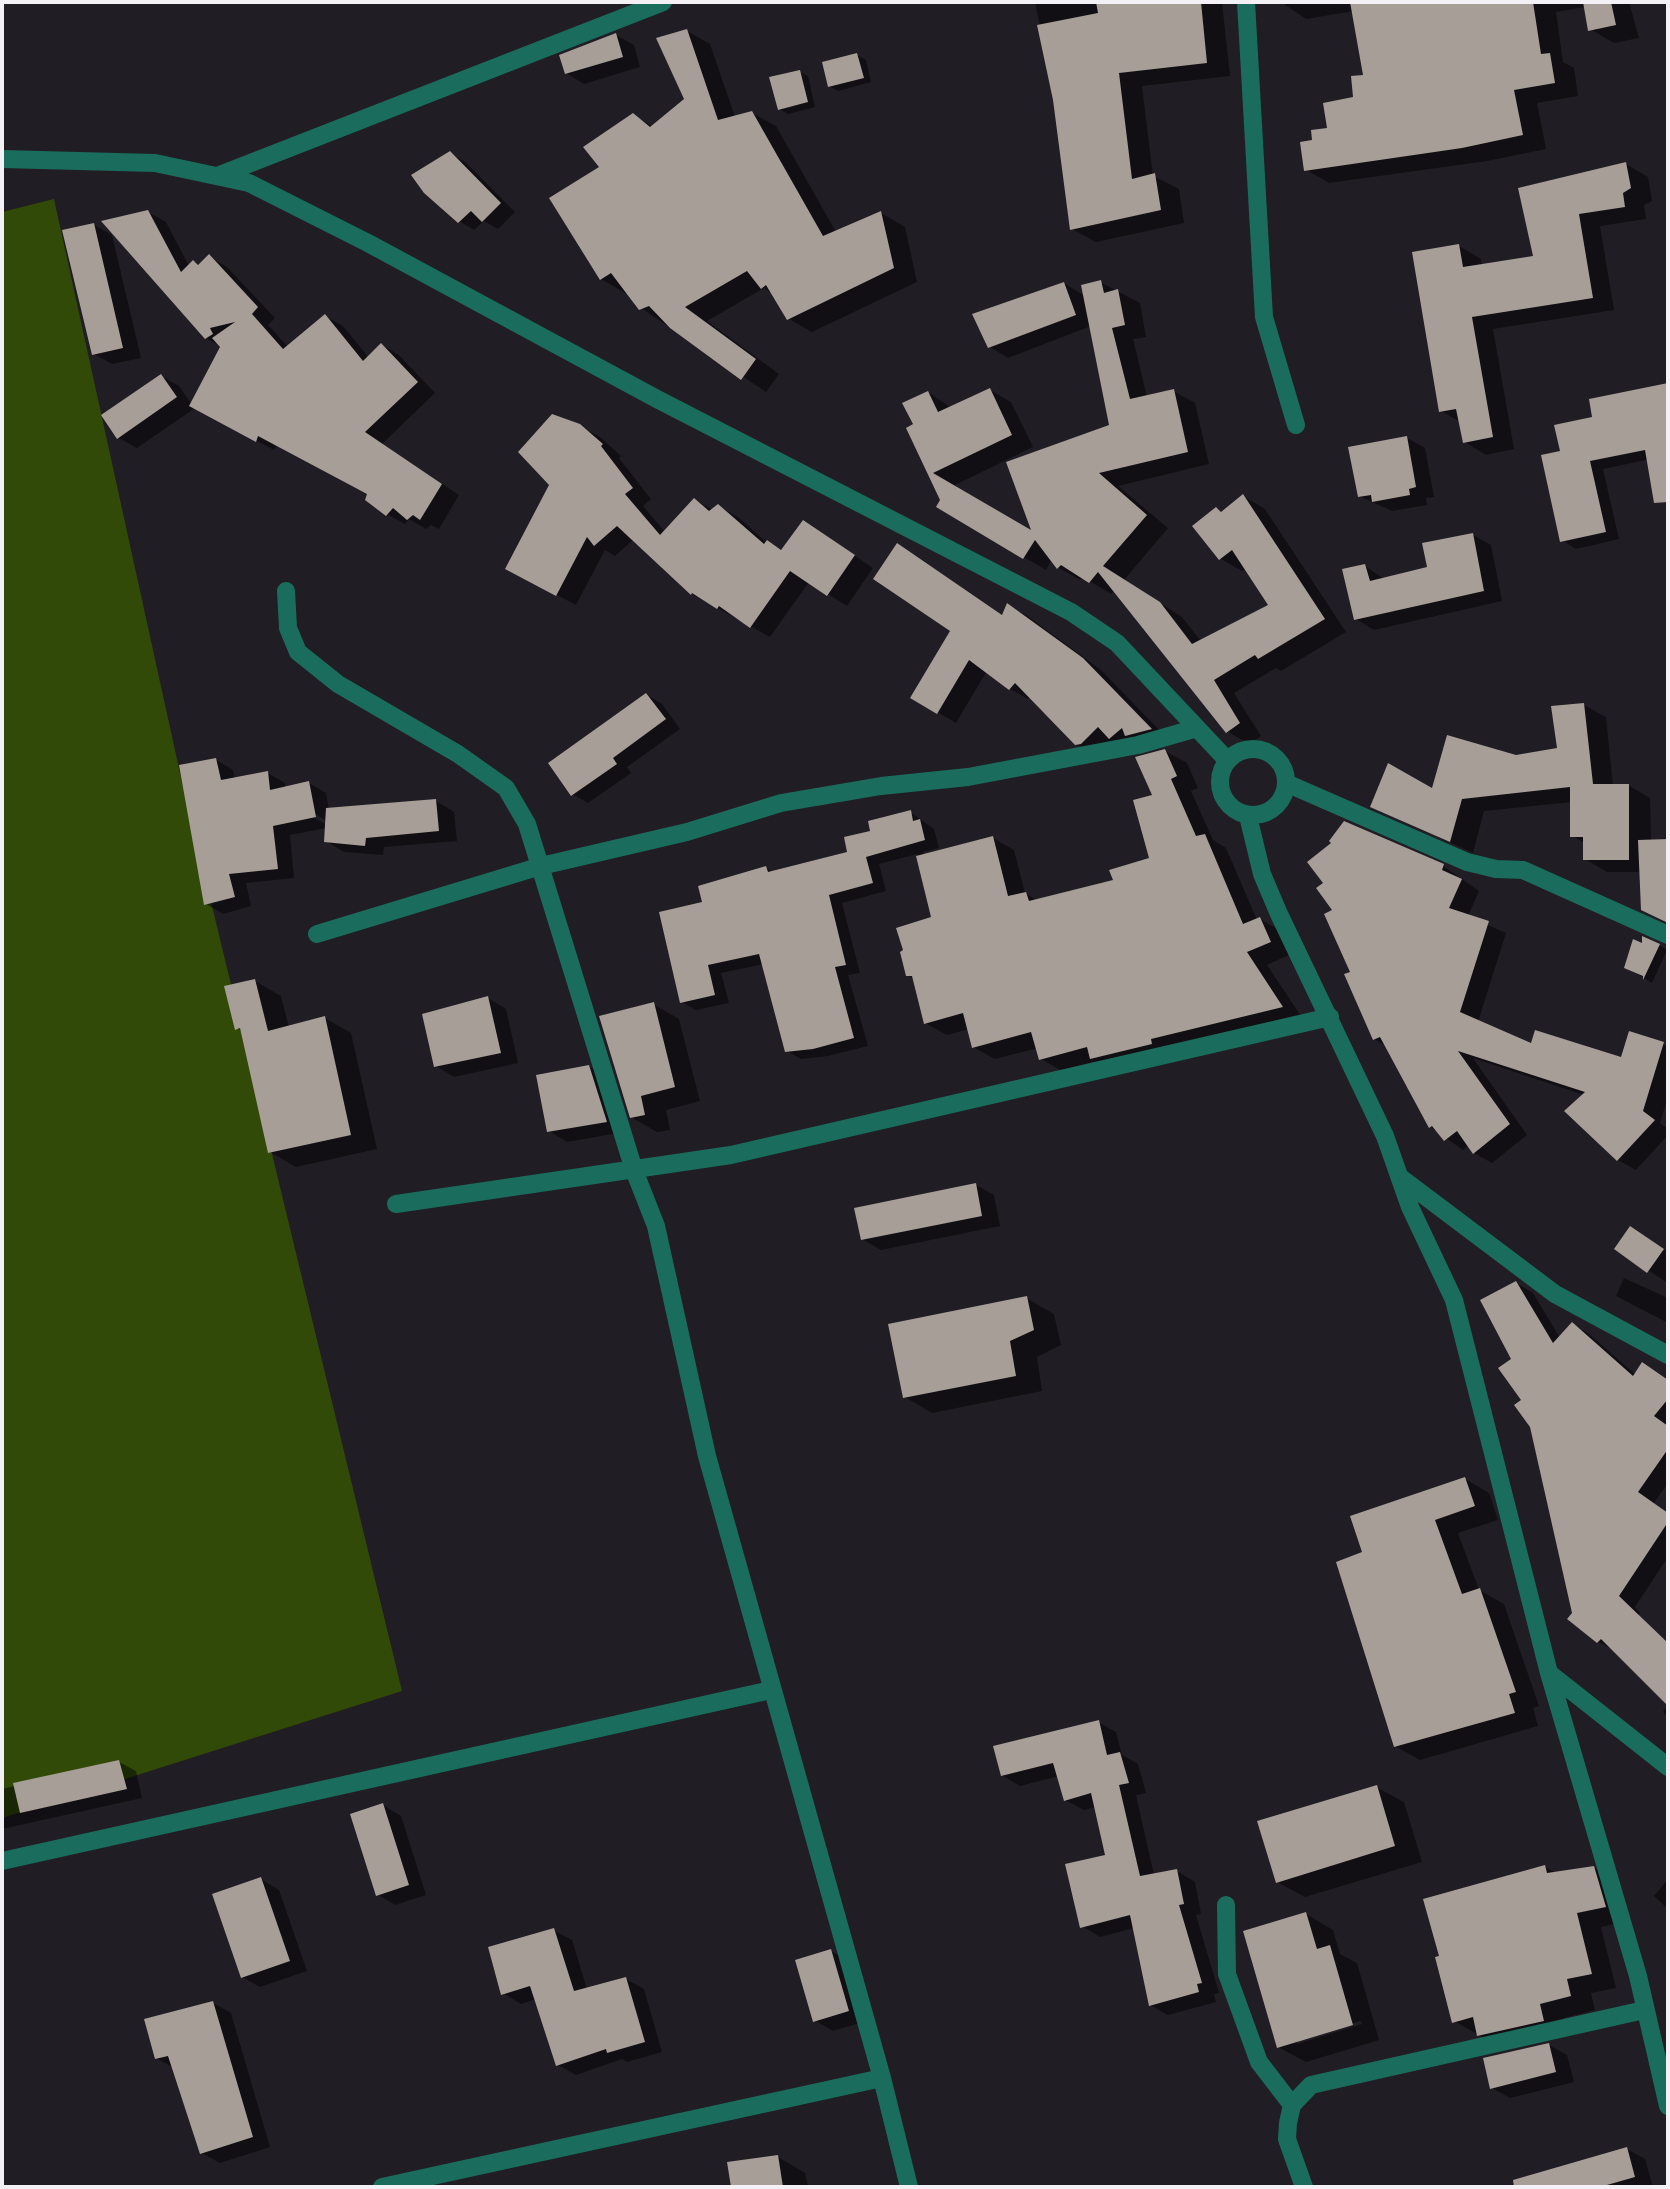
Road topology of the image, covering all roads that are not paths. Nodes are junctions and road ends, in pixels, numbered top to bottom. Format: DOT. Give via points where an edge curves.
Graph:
graph roads {
  1 [pos="663,2"];
  2 [pos="1246,2"];
  3 [pos="2,159"];
  4 [pos="220,175"];
  5 [pos="1296,425"];
  6 [pos="286,591"];
  7 [pos="1197,728"];
  8 [pos="1227,760"];
  9 [pos="1286,783"];
  10 [pos="1248,816"];
  11 [pos="541,866"];
  12 [pos="317,933"];
  13 [pos="1668,934"];
  14 [pos="1330,1017"];
  15 [pos="634,1170"];
  16 [pos="1401,1178"];
  17 [pos="396,1204"];
  18 [pos="1668,1355"];
  19 [pos="1549,1673"];
  20 [pos="771,1690"];
  21 [pos="1668,1767"];
  22 [pos="2,1861"];
  23 [pos="1226,1905"];
  24 [pos="1644,2010"];
  25 [pos="882,2078"];
  26 [pos="1292,2105"];
  27 [pos="1668,2106"];
  28 [pos="382,2187"];
  29 [pos="909,2187"];
  30 [pos="1304,2187"];
  1 -- 4 [label="street"];
  2 -- 5 [label="street" via="1265,317"];
  3 -- 4 [label="street" via="155,163"];
  4 -- 7 [label="street" via="249,183 368,243 657,399 1071,612 1118,643"];
  6 -- 11 [label="street" via="288,628 298,652 338,684 458,754 506,788 527,824"];
  7 -- 8 [label="street"];
  7 -- 11 [label="street" via="1138,745 968,777 781,803 687,832"];
  8 -- 9 [label="street" via="1247,748 1270,753 1284,771"];
  8 -- 10 [label="street" via="1221,793 1236,811"];
  9 -- 10 [label="street" via="1278,805"];
  9 -- 13 [label="street" via="1467,862 1523,870"];
  10 -- 14 [label="street" via="1266,884"];
  11 -- 12 [label="street"];
  11 -- 15 [label="street"];
  14 -- 15 [label="street" via="731,1155"];
  14 -- 16 [label="street"];
  15 -- 17 [label="street"];
  15 -- 20 [label="street" via="656,1226 706,1456"];
  16 -- 18 [label="street" via="1555,1294"];
  16 -- 19 [label="street" via="1454,1300"];
  19 -- 21 [label="street"];
  19 -- 24 [label="street"];
  20 -- 22 [label="street"];
  20 -- 25 [label="street"];
  23 -- 26 [label="street" via="1227,1974 1259,2062"];
  24 -- 26 [label="street" via="1311,2085"];
  24 -- 27 [label="street"];
  25 -- 28 [label="street"];
  25 -- 29 [label="street"];
  26 -- 30 [label="street" via="1287,2139"];
}
